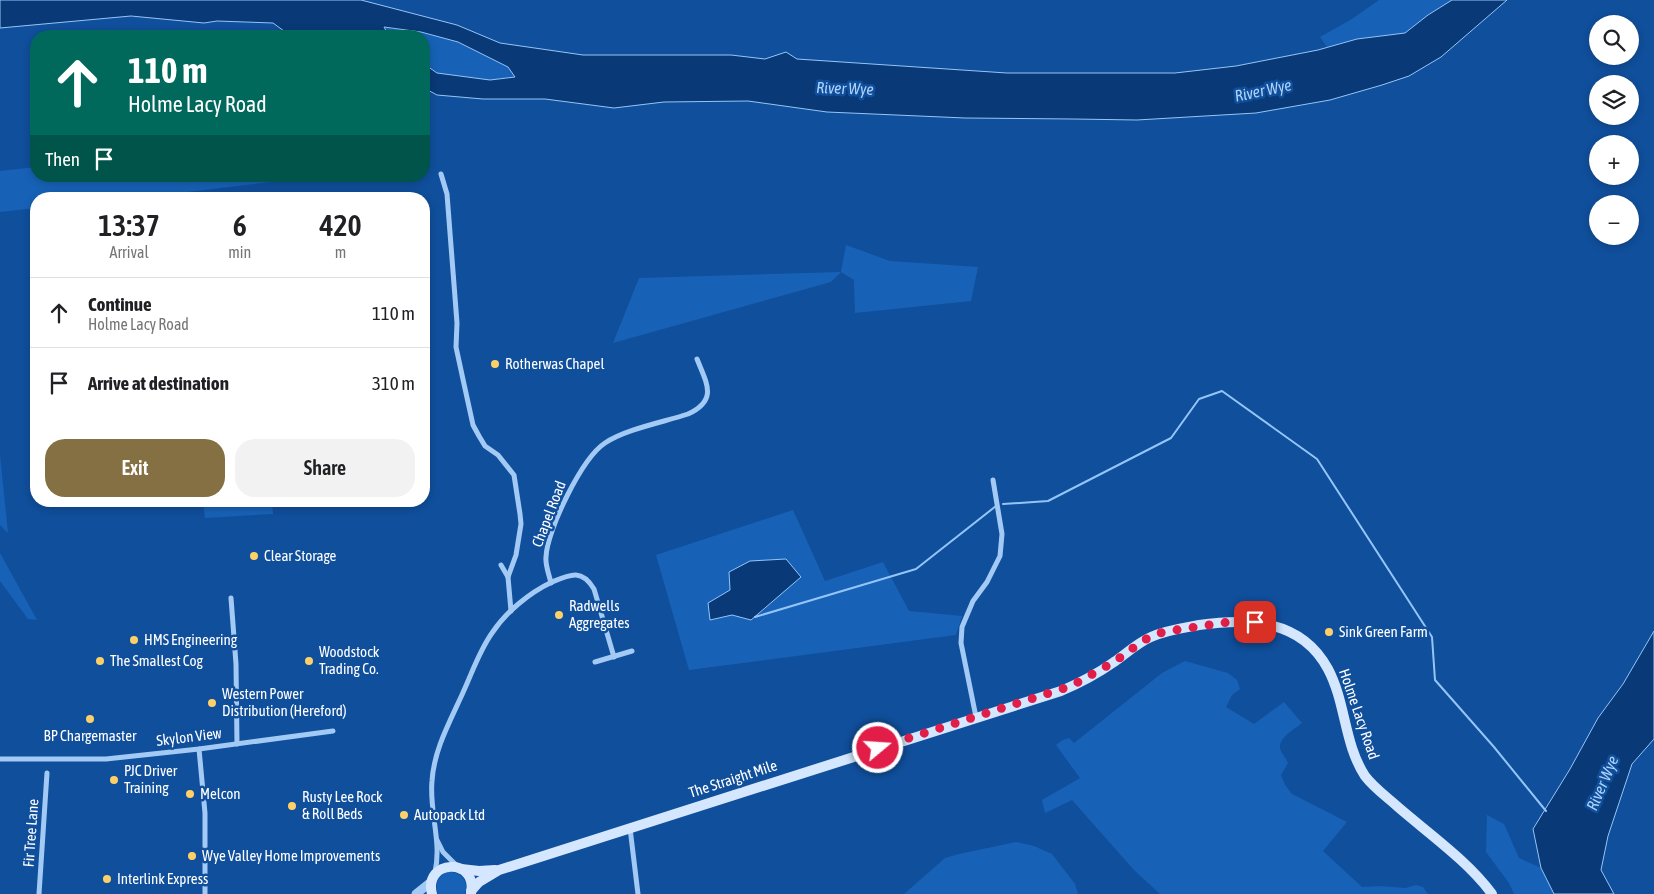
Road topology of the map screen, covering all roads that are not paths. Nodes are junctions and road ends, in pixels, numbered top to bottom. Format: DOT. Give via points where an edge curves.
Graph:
graph roads {
  1 [pos="440,174"];
  2 [pos="697,359"];
  3 [pos="993,480"];
  4 [pos="501,565"];
  5 [pos="508,577"];
  6 [pos="551,582"];
  7 [pos="231,598"];
  8 [pos="511,611"];
  9 [pos="632,651"];
  10 [pos="614,657"];
  11 [pos="594,662"];
  12 [pos="976,717"];
  13 [pos="333,731"];
  14 [pos="238,744"];
  15 [pos="199,749"];
  16 [pos="0,759"];
  17 [pos="47,773"];
  18 [pos="630,828"];
  19 [pos="436,838"];
  20 [pos="459,868"];
  21 [pos="499,870"];
  22 [pos="432,879"];
  23 [pos="471,893"];
  24 [pos="39,894"];
  25 [pos="205,894"];
  26 [pos="416,894"];
  27 [pos="432,894"];
  28 [pos="638,894"];
  29 [pos="1492,894"];
  1 -- 5 [label="street" via="447,204 457,323 456,347 473,425 485,446 498,455 514,475 521,524 516,555"];
  2 -- 6 [label="street, Chapel Road" via="707,392 707,399 698,410 619,436 594,452 585,464 564,502 546,550"];
  3 -- 12 [label="street" via="1002,534 1000,556 967,614 961,643"];
  4 -- 5 [label="street"];
  5 -- 8 [label="street"];
  6 -- 8 [label="street"];
  6 -- 10 [label="street" via="576,575 588,579 594,589"];
  7 -- 14 [label="street"];
  8 -- 19 [label="street" via="492,632 482,650 434,764 431,798"];
  9 -- 10 [label="street"];
  10 -- 11 [label="street"];
  12 -- 18 [label="main road, The Straight Mile"];
  12 -- 29 [label="main road, Holme Lacy Road" via="1071,686 1114,662 1144,640 1163,632 1229,622 1265,623 1280,628 1307,643 1328,669 1340,700 1352,749 1365,776 1467,867"];
  13 -- 14 [label="street, Skylon View"];
  14 -- 15 [label="street, Skylon View"];
  15 -- 16 [label="street, Skylon View" via="106,759"];
  15 -- 25 [label="street" via="205,813"];
  17 -- 24 [label="street, Fir Tree Lane"];
  18 -- 21 [label="main road, The Straight Mile"];
  18 -- 28 [label="street"];
  19 -- 20 [label="street" via="443,852"];
  19 -- 22 [label="street"];
  20 -- 21 [label="main road, The Straight Mile"];
  20 -- 22 [label="main road, The Straight Mile" via="445,867"];
  20 -- 23 [label="main road" via="471,880"];
  21 -- 23 [label="main road, The Straight Mile" via="479,882"];
  22 -- 26 [label="street"];
  22 -- 27 [label="main road"];
}
